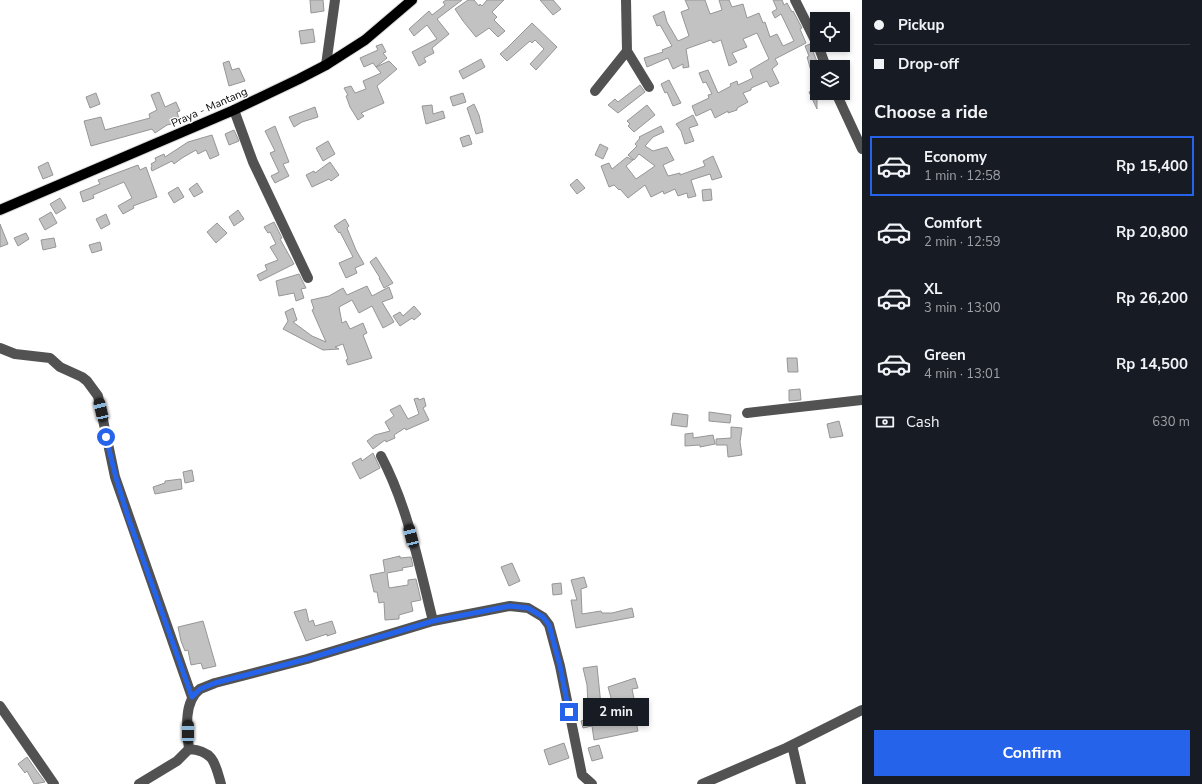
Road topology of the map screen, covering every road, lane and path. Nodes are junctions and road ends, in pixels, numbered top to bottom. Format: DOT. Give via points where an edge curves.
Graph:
graph roads {
  1 [pos="335,0"];
  2 [pos="412,0"];
  3 [pos="626,0"];
  4 [pos="795,0"];
  5 [pos="810,30"];
  6 [pos="628,51"];
  7 [pos="326,65"];
  8 [pos="649,86"];
  9 [pos="595,91"];
  10 [pos="839,100"];
  11 [pos="234,110"];
  12 [pos="862,149"];
  13 [pos="0,210"];
  14 [pos="308,278"];
  15 [pos="0,348"];
  16 [pos="862,400"];
  17 [pos="747,413"];
  18 [pos="381,456"];
  19 [pos="433,621"];
  20 [pos="192,697"];
  21 [pos="0,706"];
  22 [pos="862,710"];
  23 [pos="792,745"];
  24 [pos="189,750"];
  25 [pos="54,784"];
  26 [pos="139,784"];
  27 [pos="221,784"];
  28 [pos="592,784"];
  29 [pos="702,784"];
  30 [pos="801,784"];
  1 -- 7 [label="street"];
  2 -- 7 [label="main road, Praya - Mantang" via="365,40"];
  3 -- 6 [label="street"];
  4 -- 5 [label="street"];
  6 -- 8 [label="street"];
  6 -- 9 [label="street"];
  7 -- 11 [label="main road, Praya - Mantang"];
  10 -- 12 [label="street"];
  11 -- 13 [label="main road, Praya - Mantang"];
  11 -- 14 [label="street" via="253,162"];
  15 -- 20 [label="street" via="15,354 50,358 60,367 82,377 98,396 116,478"];
  16 -- 17 [label="street"];
  18 -- 19 [label="street" via="393,478 408,522"];
  19 -- 20 [label="street" via="307,659 215,683 200,689"];
  19 -- 28 [label="street" via="510,606 528,608 543,617 549,625 560,666 582,775"];
  20 -- 24 [label="street" via="188,716"];
  21 -- 25 [label="street"];
  22 -- 23 [label="street"];
  23 -- 29 [label="street"];
  23 -- 30 [label="street"];
  24 -- 26 [label="street" via="177,761"];
  24 -- 27 [label="street" via="199,750 214,760"];
}
